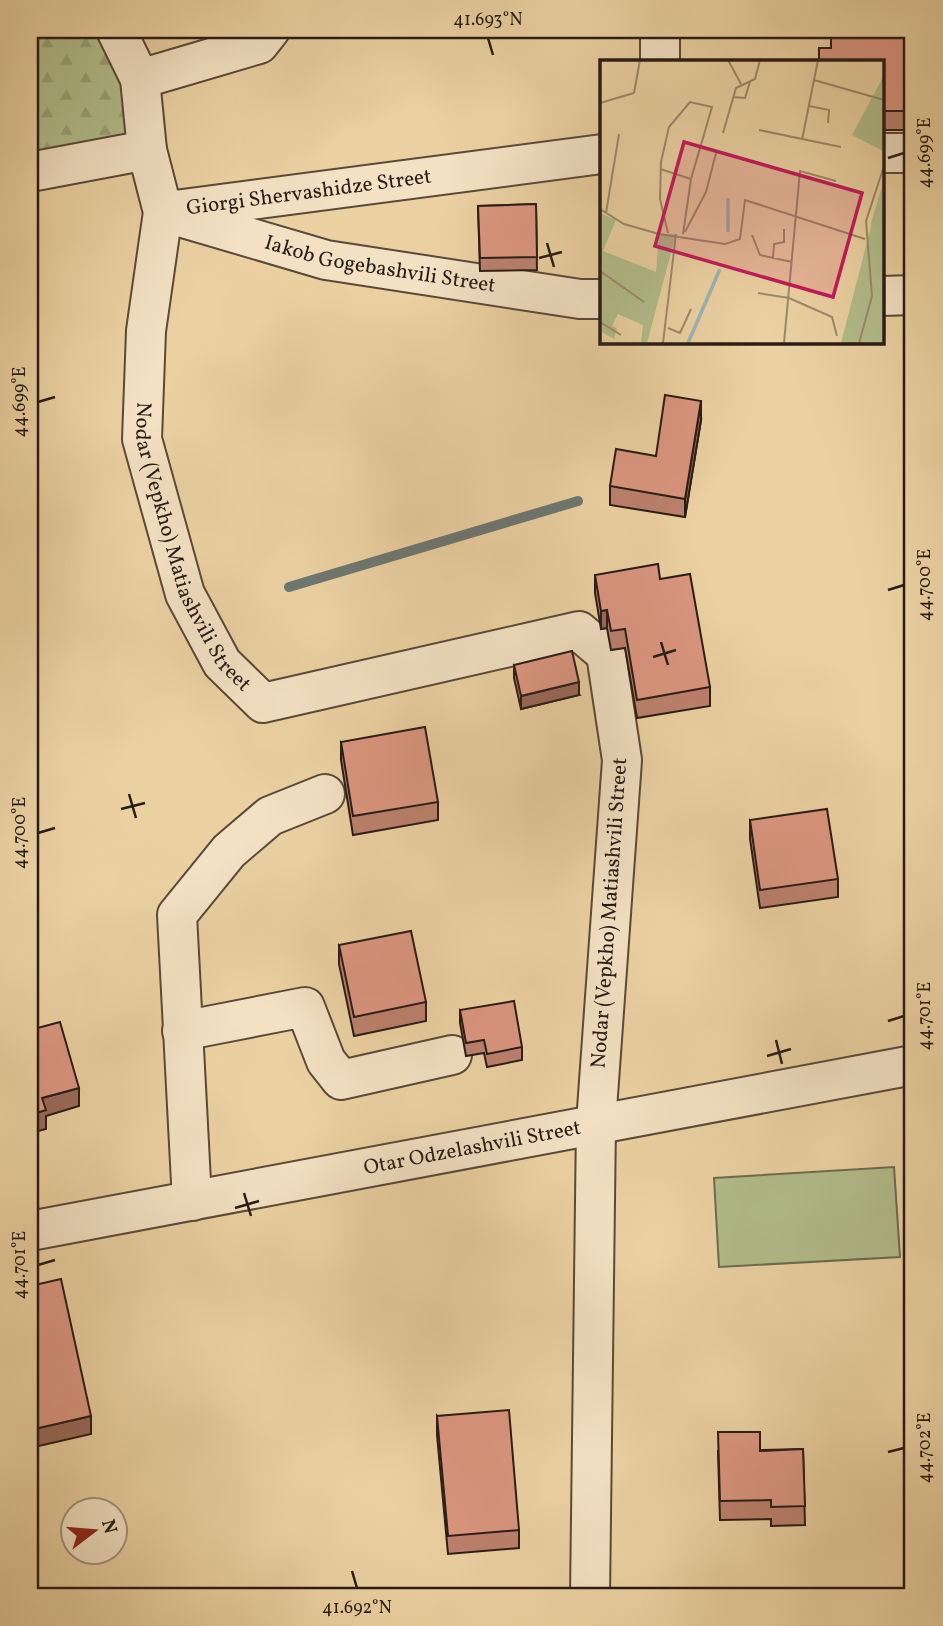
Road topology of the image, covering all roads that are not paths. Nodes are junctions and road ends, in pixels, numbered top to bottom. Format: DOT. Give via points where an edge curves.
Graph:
graph roads {
  1 [pos="116,30"];
  2 [pos="270,30"];
  3 [pos="660,30"];
  4 [pos="660,60"];
  5 [pos="139,79"];
  6 [pos="147,150"];
  7 [pos="884,153"];
  8 [pos="913,153"];
  9 [pos="600,154"];
  10 [pos="30,172"];
  11 [pos="163,212"];
  12 [pos="913,295"];
  13 [pos="884,296"];
  14 [pos="600,299"];
  15 [pos="325,794"];
  16 [pos="182,1031"];
  17 [pos="452,1055"];
  18 [pos="913,1065"];
  19 [pos="596,1123"];
  20 [pos="192,1202"];
  21 [pos="30,1231"];
  22 [pos="590,1596"];
  1 -- 5 [label="street, Giorgi Shervashidze Street"];
  2 -- 5 [label="street" via="259,44"];
  3 -- 4 [label="street"];
  5 -- 6 [label="street, Giorgi Shervashidze Street"];
  6 -- 10 [label="street"];
  6 -- 11 [label="street, Giorgi Shervashidze Street"];
  7 -- 8 [label="street"];
  9 -- 11 [label="street, Giorgi Shervashidze Street"];
  11 -- 14 [label="street, Iakob Gogebashvili Street" via="326,260"];
  11 -- 19 [label="street, Nodar (Vepkho) Matiashvili Street" via="146,331 142,439 185,594 222,663 263,704 579,631 606,654 622,760"];
  12 -- 13 [label="street"];
  15 -- 16 [label="street" via="270,816 229,851 177,915"];
  16 -- 17 [label="street" via="305,1007 326,1061 341,1080"];
  16 -- 20 [label="street"];
  18 -- 19 [label="street, Otar Odzelashvili Street"];
  19 -- 20 [label="street, Otar Odzelashvili Street"];
  19 -- 22 [label="street, Nodar (Vepkho) Matiashvili Street"];
  20 -- 21 [label="street, Otar Odzelashvili Street"];
}
